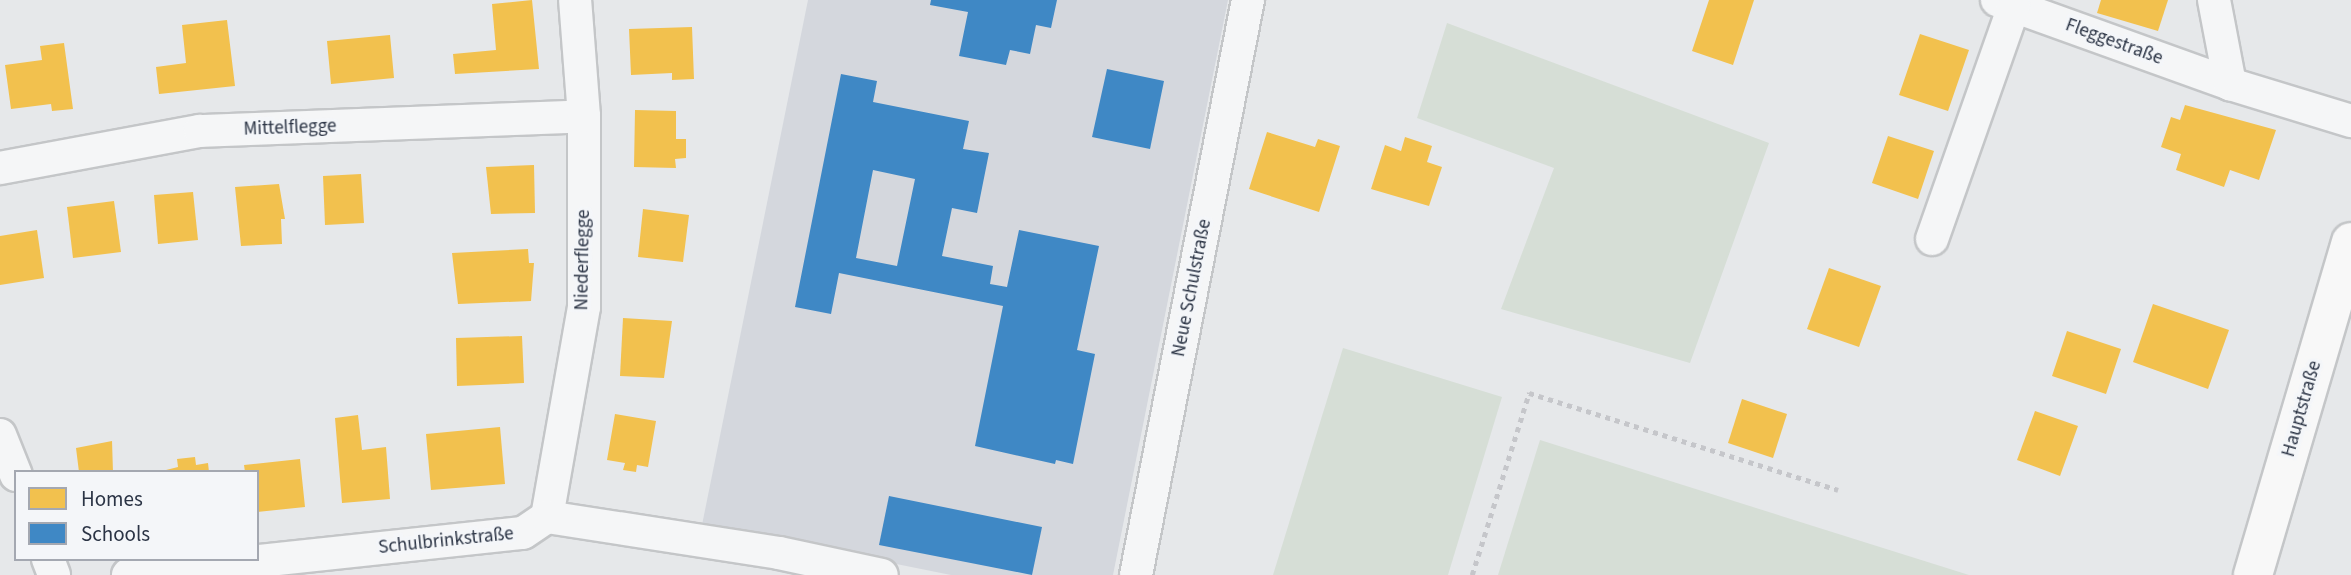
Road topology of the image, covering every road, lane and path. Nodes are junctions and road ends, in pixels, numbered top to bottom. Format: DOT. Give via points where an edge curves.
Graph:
graph roads {
  1 [pos="575,0"];
  2 [pos="1248,0"];
  3 [pos="2214,0"];
  4 [pos="2006,3"];
  5 [pos="2230,84"];
  6 [pos="584,116"];
  7 [pos="2351,121"];
  8 [pos="0,168"];
  9 [pos="1932,239"];
  10 [pos="2351,242"];
  11 [pos="0,435"];
  12 [pos="14,470"];
  13 [pos="1838,490"];
  14 [pos="547,517"];
  15 [pos="128,575"];
  16 [pos="882,575"];
  17 [pos="1136,575"];
  18 [pos="1472,575"];
  19 [pos="2253,575"];
  1 -- 6 [label="street, Niederflegge"];
  2 -- 17 [label="street, Neue Schulstraße"];
  3 -- 5 [label="street"];
  4 -- 5 [label="street, Fleggestraße"];
  4 -- 9 [label="street"];
  5 -- 7 [label="street, Fleggestraße"];
  6 -- 8 [label="street, Mittelflegge" via="200,131"];
  6 -- 14 [label="street, Niederflegge" via="584,307"];
  10 -- 19 [label="main road, Hauptstraße"];
  11 -- 12 [label="street"];
  13 -- 18 [label="path" via="1529,393"];
  14 -- 15 [label="street, Schulbrinkstraße" via="523,533"];
  14 -- 16 [label="street" via="779,553"];
}
